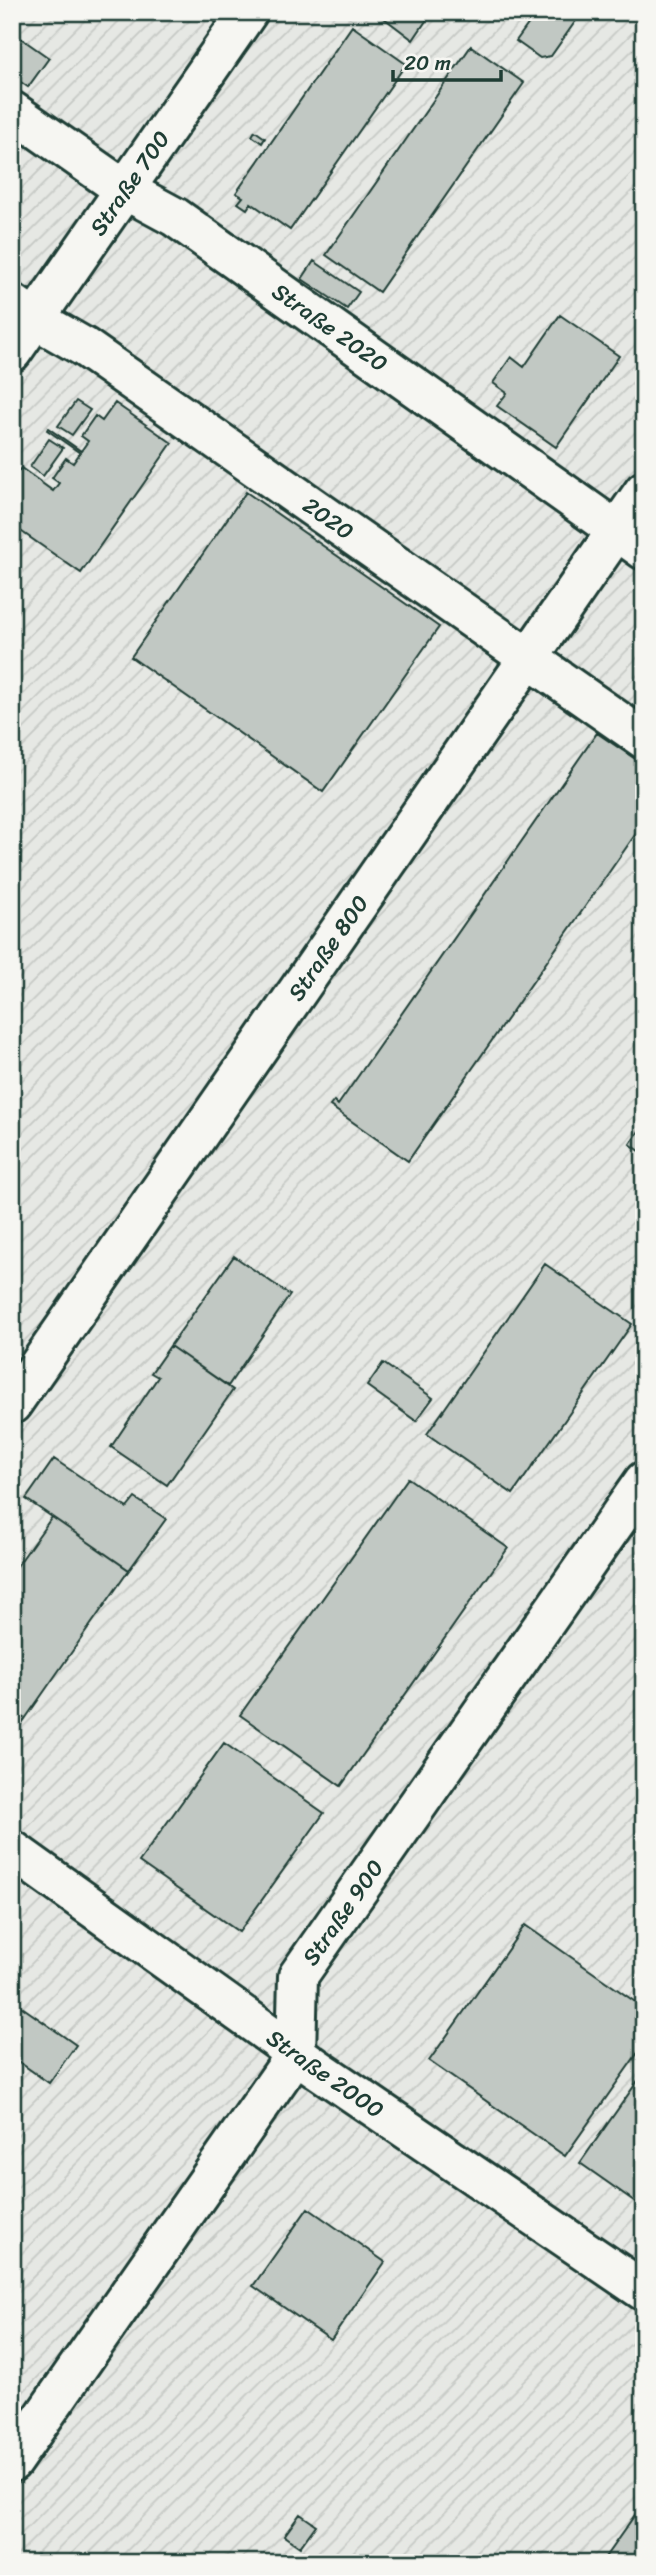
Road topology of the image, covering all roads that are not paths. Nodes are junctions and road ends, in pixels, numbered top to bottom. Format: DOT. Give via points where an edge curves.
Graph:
graph roads {
  1 [pos="248,12"];
  2 [pos="12,111"];
  3 [pos="125,190"];
  4 [pos="24,311"];
  5 [pos="12,352"];
  6 [pos="644,491"];
  7 [pos="630,540"];
  8 [pos="527,658"];
  9 [pos="644,739"];
  10 [pos="12,1404"];
  11 [pos="644,1481"];
  12 [pos="12,1850"];
  13 [pos="296,2054"];
  14 [pos="644,2291"];
  15 [pos="12,2462"];
  1 -- 3 [label="lane, Straße 700"];
  2 -- 3 [label="lane, Straße 2020"];
  3 -- 4 [label="lane, Straße 700"];
  3 -- 7 [label="lane, Straße 2020" via="175,217"];
  4 -- 5 [label="lane, Straße 700"];
  4 -- 8 [label="lane, 2020" via="84,347"];
  6 -- 7 [label="lane, Straße 800"];
  7 -- 8 [label="lane, Straße 800"];
  8 -- 9 [label="lane, 2020"];
  8 -- 10 [label="lane, Straße 800"];
  11 -- 13 [label="lane, Straße 900" via="298,1976"];
  12 -- 13 [label="lane, Straße 2000"];
  13 -- 14 [label="lane, Straße 2000"];
  13 -- 15 [label="lane"];
}
